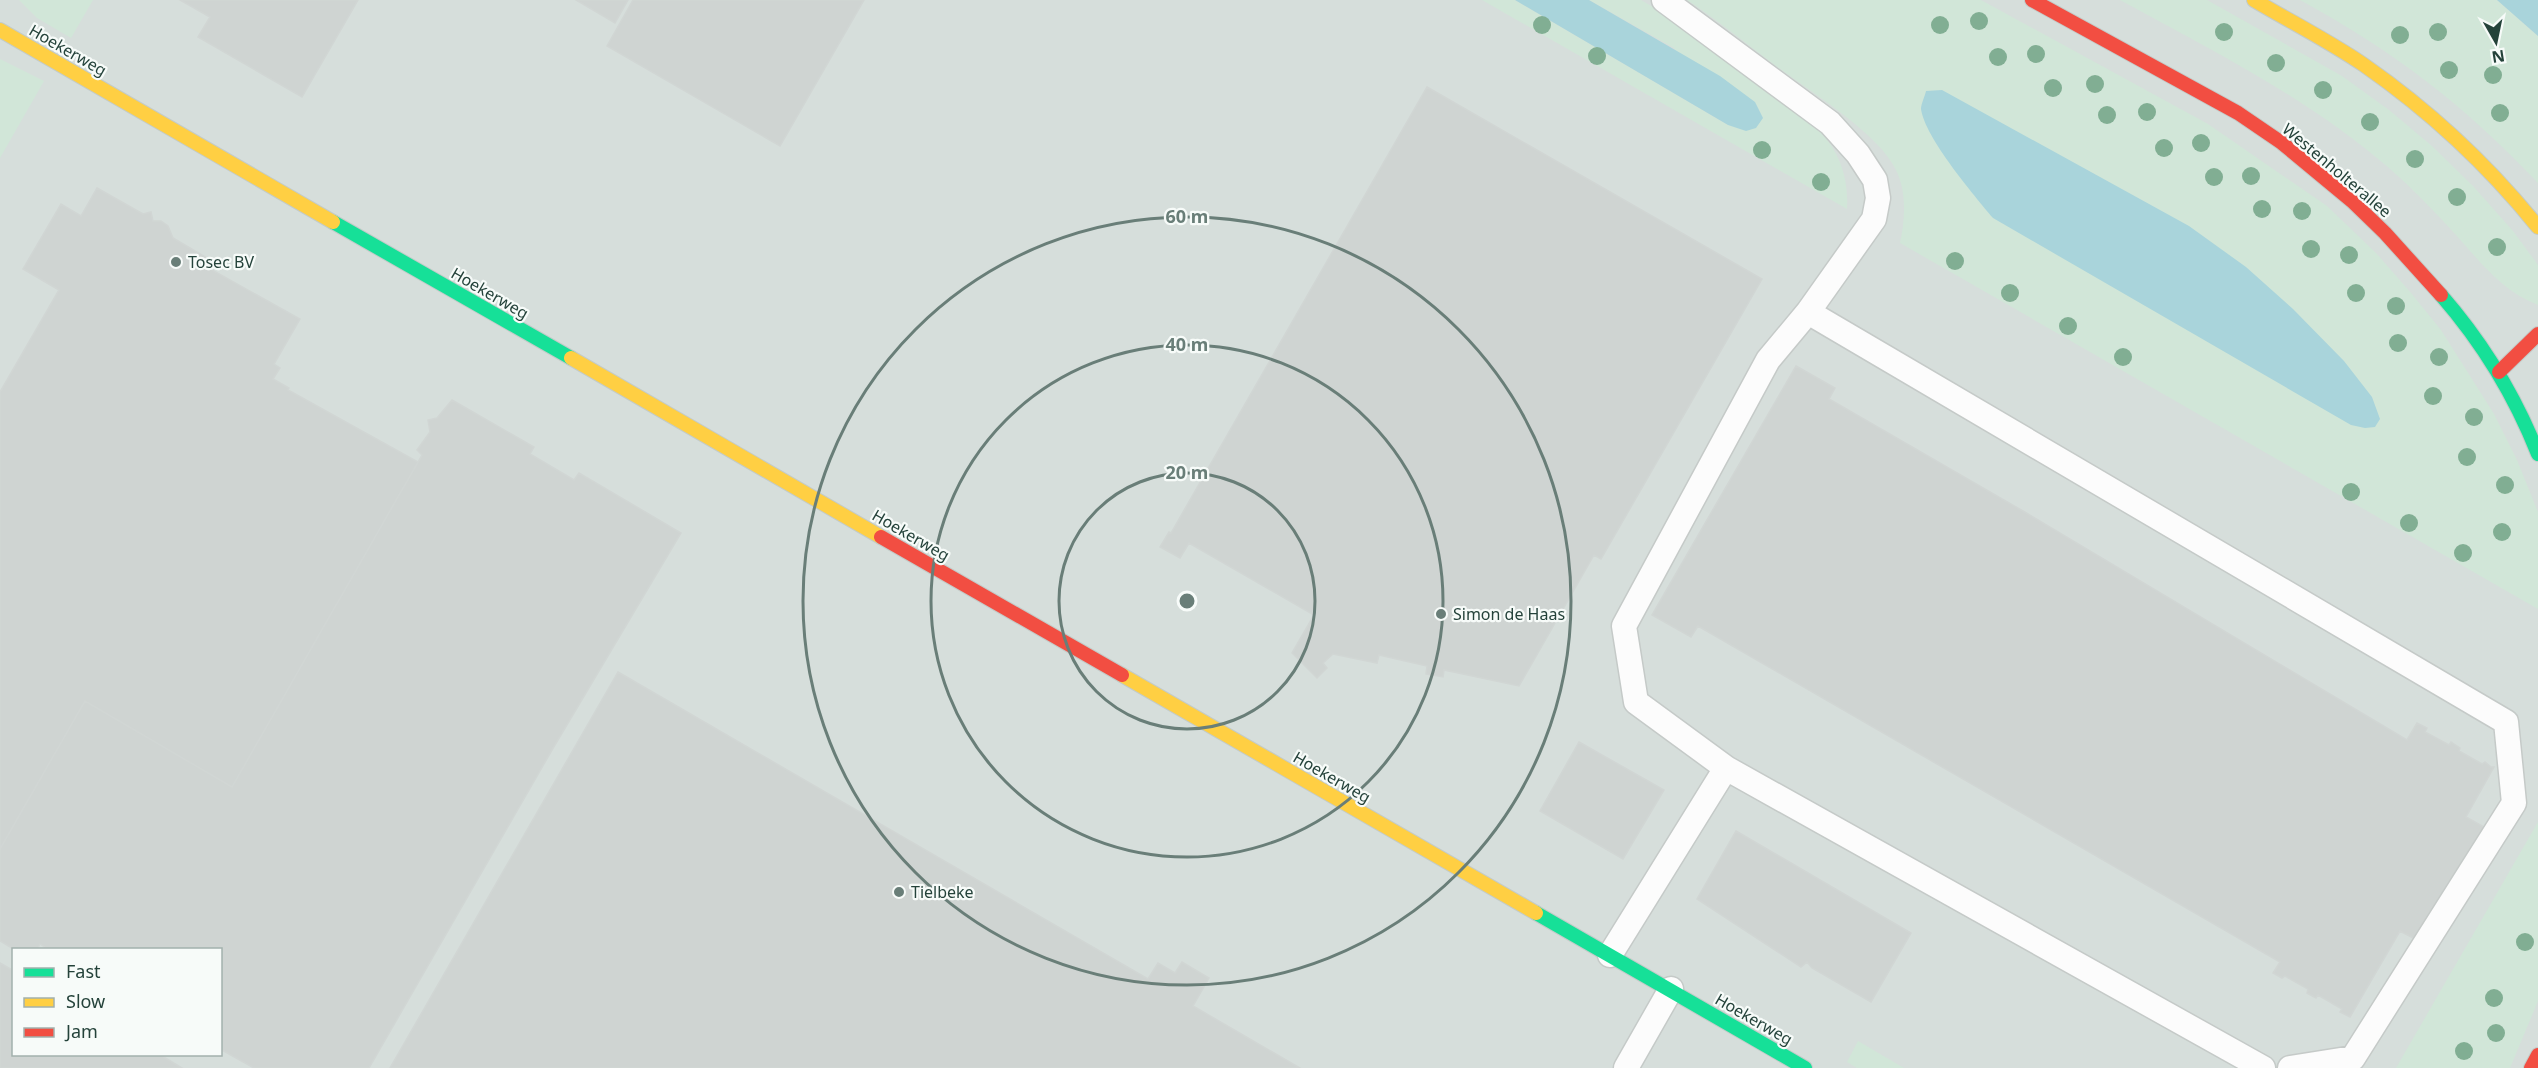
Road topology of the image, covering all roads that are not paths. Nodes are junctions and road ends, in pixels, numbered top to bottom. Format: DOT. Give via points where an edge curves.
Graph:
graph roads {
  1 [pos="1664,0"];
  2 [pos="2032,0"];
  3 [pos="2254,0"];
  4 [pos="0,30"];
  5 [pos="2538,227"];
  6 [pos="1808,312"];
  7 [pos="2538,334"];
  8 [pos="2528,361"];
  9 [pos="2499,372"];
  10 [pos="2538,454"];
  11 [pos="1726,768"];
  12 [pos="1610,955"];
  13 [pos="1671,989"];
  14 [pos="2538,1055"];
  15 [pos="1626,1068"];
  16 [pos="1805,1068"];
  17 [pos="2263,1068"];
  18 [pos="2290,1068"];
  19 [pos="2531,1068"];
  1 -- 6 [label="lane" via="1830,123 1875,180 1878,198 1874,219"];
  2 -- 9 [label="street, Westenholterallee" via="2246,118 2302,159 2389,237"];
  3 -- 5 [label="street" via="2364,65 2465,144 2513,194"];
  4 -- 12 [label="street, Hoekerweg"];
  6 -- 11 [label="lane" via="1768,360 1624,626 1636,702"];
  6 -- 18 [label="lane" via="2506,722 2514,803 2354,1058"];
  7 -- 9 [label="street"];
  8 -- 9 [label="street"];
  9 -- 10 [label="street, Westenholterallee"];
  11 -- 12 [label="lane"];
  11 -- 17 [label="lane"];
  12 -- 13 [label="street, Hoekerweg"];
  13 -- 15 [label="lane"];
  13 -- 16 [label="street, Hoekerweg"];
  14 -- 19 [label="street"];
}
